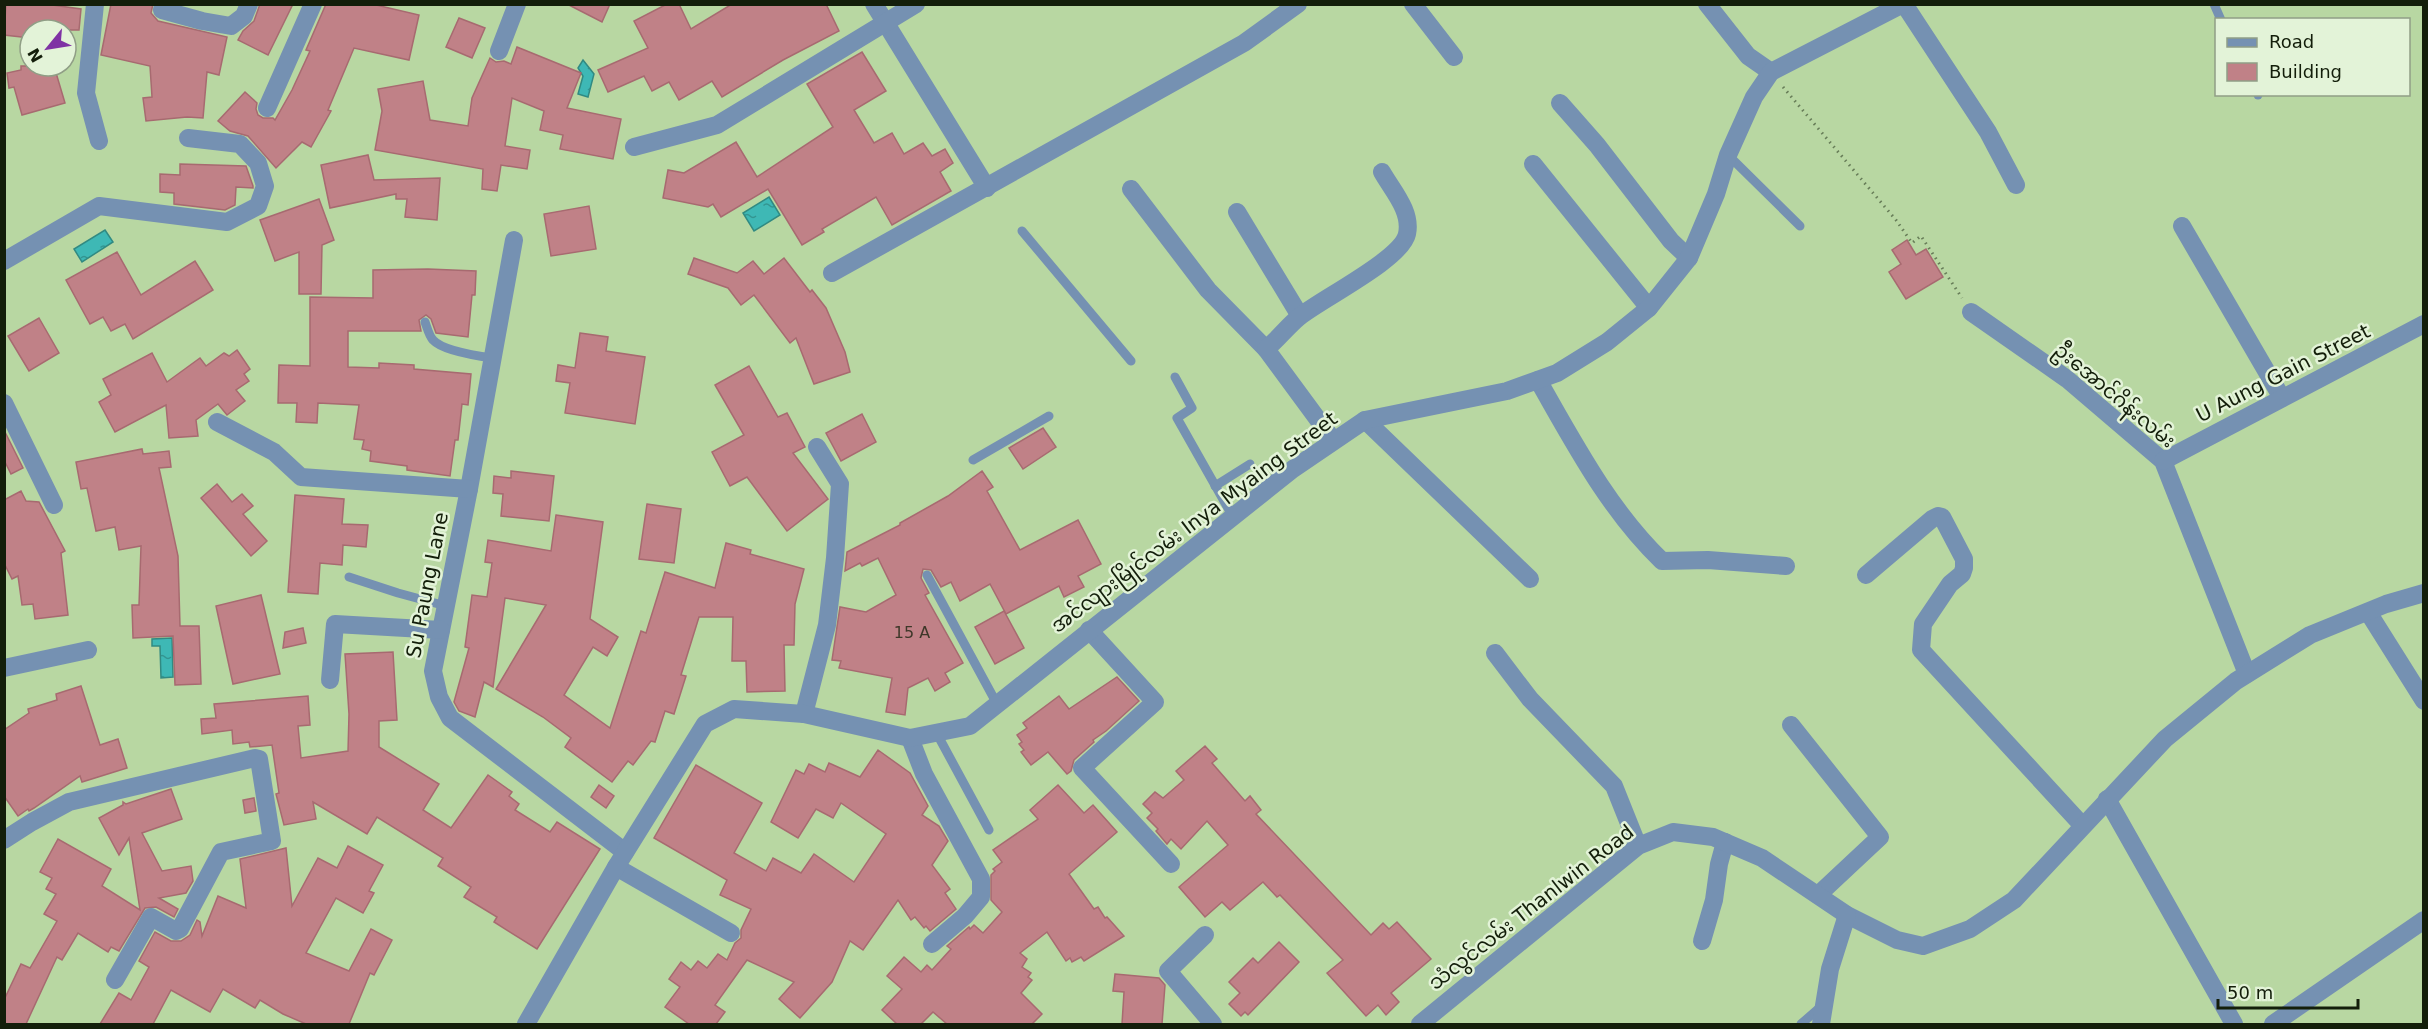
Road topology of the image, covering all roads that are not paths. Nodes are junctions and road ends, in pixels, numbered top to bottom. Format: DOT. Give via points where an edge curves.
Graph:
graph roads {
  1 [pos="95,4"];
  2 [pos="249,4"];
  3 [pos="314,4"];
  4 [pos="517,4"];
  5 [pos="874,4"];
  6 [pos="916,4"];
  7 [pos="1298,4"];
  8 [pos="1413,4"];
  9 [pos="1707,4"];
  10 [pos="1904,4"];
  11 [pos="2214,4"];
  12 [pos="162,10"];
  13 [pos="2220,18"];
  14 [pos="884,22"];
  15 [pos="499,51"];
  16 [pos="1454,57"];
  17 [pos="1771,72"];
  18 [pos="1560,103"];
  19 [pos="267,108"];
  20 [pos="188,138"];
  21 [pos="99,141"];
  22 [pos="634,147"];
  23 [pos="1728,155"];
  24 [pos="1533,164"];
  25 [pos="1382,172"];
  26 [pos="2016,185"];
  27 [pos="987,188"];
  28 [pos="1131,189"];
  29 [pos="1237,212"];
  30 [pos="1800,226"];
  31 [pos="2182,226"];
  32 [pos="1022,231"];
  33 [pos="514,240"];
  34 [pos="1689,258"];
  35 [pos="4,261"];
  36 [pos="832,273"];
  37 [pos="1649,308"];
  38 [pos="1971,312"];
  39 [pos="1300,316"];
  40 [pos="425,322"];
  41 [pos="2424,324"];
  42 [pos="1266,349"];
  43 [pos="493,358"];
  44 [pos="1131,361"];
  45 [pos="1174,377"];
  46 [pos="1538,380"];
  47 [pos="2282,398"];
  48 [pos="4,403"];
  49 [pos="1049,416"];
  50 [pos="1365,420"];
  51 [pos="217,422"];
  52 [pos="1333,440"];
  53 [pos="817,447"];
  54 [pos="973,460"];
  55 [pos="2163,461"];
  56 [pos="1250,464"];
  57 [pos="1215,486"];
  58 [pos="470,489"];
  59 [pos="54,505"];
  60 [pos="1233,517"];
  61 [pos="1786,566"];
  62 [pos="1866,575"];
  63 [pos="927,576"];
  64 [pos="350,577"];
  65 [pos="1530,579"];
  66 [pos="2424,593"];
  67 [pos="446,606"];
  68 [pos="2368,612"];
  69 [pos="441,630"];
  70 [pos="1089,630"];
  71 [pos="88,650"];
  72 [pos="1495,653"];
  73 [pos="4,668"];
  74 [pos="2247,674"];
  75 [pos="330,680"];
  76 [pos="2424,701"];
  77 [pos="997,704"];
  78 [pos="804,714"];
  79 [pos="1791,725"];
  80 [pos="936,732"];
  81 [pos="910,738"];
  82 [pos="2107,799"];
  83 [pos="2082,825"];
  84 [pos="989,830"];
  85 [pos="4,840"];
  86 [pos="1725,842"];
  87 [pos="1638,846"];
  88 [pos="620,860"];
  89 [pos="1171,864"];
  90 [pos="1818,895"];
  91 [pos="1847,915"];
  92 [pos="2424,920"];
  93 [pos="731,933"];
  94 [pos="1205,935"];
  95 [pos="1702,941"];
  96 [pos="932,944"];
  97 [pos="115,980"];
  98 [pos="1825,1004"];
  99 [pos="526,1024"];
  100 [pos="1213,1024"];
  101 [pos="1420,1024"];
  102 [pos="1801,1024"];
  103 [pos="1821,1024"];
  104 [pos="2234,1024"];
  105 [pos="2273,1024"];
  1 -- 21 [label="street" via="86,93"];
  2 -- 12 [label="street" via="244,16 231,26"];
  3 -- 19 [label="street"];
  4 -- 15 [label="street"];
  5 -- 14 [label="street"];
  6 -- 14 [label="street"];
  7 -- 27 [label="street" via="1244,42"];
  8 -- 16 [label="street"];
  9 -- 17 [label="street" via="1748,56"];
  10 -- 17 [label="street, အင်လျားမြိုင်လမ်း Inya Myaing Street"];
  10 -- 26 [label="street" via="1988,132"];
  11 -- 13 [label="lane"];
  14 -- 22 [label="street" via="717,125"];
  14 -- 27 [label="street"];
  17 -- 23 [label="street, အင်လျားမြိုင်လမ်း Inya Myaing Street" via="1754,97"];
  18 -- 34 [label="street"];
  20 -- 35 [label="street" via="240,144 258,163 265,186 258,206 227,222 99,206"];
  23 -- 30 [label="lane"];
  23 -- 34 [label="street, အင်လျားမြိုင်လမ်း Inya Myaing Street"];
  24 -- 37 [label="street"];
  25 -- 39 [label="street" via="1407,214 1407,235 1399,248 1376,266"];
  27 -- 36 [label="street"];
  28 -- 42 [label="street" via="1208,290"];
  29 -- 39 [label="street"];
  31 -- 47 [label="street"];
  32 -- 44 [label="lane"];
  33 -- 43 [label="street, Su Paung Lane"];
  34 -- 37 [label="street, အင်လျားမြိုင်လမ်း Inya Myaing Street"];
  37 -- 46 [label="street, အင်လျားမြိုင်လမ်း Inya Myaing Street" via="1607,342 1557,373"];
  38 -- 55 [label="street, ဦးအောင်ဂိန်းလမ်း" via="2067,379"];
  39 -- 42 [label="street"];
  40 -- 43 [label="lane" via="432,340"];
  41 -- 47 [label="street, U Aung Gain Street"];
  42 -- 52 [label="street"];
  43 -- 58 [label="street, Su Paung Lane"];
  45 -- 57 [label="lane" via="1192,408 1177,418"];
  46 -- 50 [label="street, အင်လျားမြိုင်လမ်း Inya Myaing Street" via="1507,391"];
  46 -- 61 [label="street" via="1582,457 1638,537 1662,561"];
  47 -- 55 [label="street, U Aung Gain Street"];
  48 -- 59 [label="street"];
  49 -- 54 [label="lane"];
  50 -- 52 [label="street, အင်လျားမြိုင်လမ်း Inya Myaing Street"];
  50 -- 65 [label="street"];
  51 -- 58 [label="street" via="274,452 301,477"];
  52 -- 60 [label="street, အင်လျားမြိုင်လမ်း Inya Myaing Street"];
  53 -- 78 [label="street" via="840,484 827,625"];
  55 -- 74 [label="street, ဦးအောင်ဂိန်းလမ်း"];
  56 -- 57 [label="lane"];
  57 -- 60 [label="lane"];
  58 -- 67 [label="street, Su Paung Lane"];
  60 -- 70 [label="street, အင်လျားမြိုင်လမ်း Inya Myaing Street"];
  62 -- 83 [label="street" via="1932,519 1942,517 1964,559 1964,568 1923,624 1921,650"];
  63 -- 77 [label="lane"];
  64 -- 67 [label="lane"];
  66 -- 68 [label="street, သံလွင်လမ်း Thanlwin Road"];
  67 -- 69 [label="street, Su Paung Lane"];
  68 -- 74 [label="street, သံလွင်လမ်း Thanlwin Road" via="2310,635"];
  68 -- 76 [label="street"];
  69 -- 75 [label="street" via="334,624"];
  69 -- 88 [label="street, Su Paung Lane" via="433,671 439,698 450,718"];
  70 -- 77 [label="street, အင်လျားမြိုင်လမ်း Inya Myaing Street"];
  70 -- 89 [label="street" via="1155,702 1082,768"];
  71 -- 73 [label="street"];
  72 -- 87 [label="street" via="1530,699 1614,786"];
  74 -- 82 [label="street, သံလွင်လမ်း Thanlwin Road" via="2165,739"];
  77 -- 80 [label="street, အင်လျားမြိုင်လမ်း Inya Myaing Street" via="970,726"];
  78 -- 81 [label="street, အင်လျားမြိုင်လမ်း Inya Myaing Street"];
  78 -- 88 [label="street, အင်လျားမြိုင်လမ်း Inya Myaing Street" via="734,709 705,724"];
  79 -- 90 [label="street" via="1880,837"];
  80 -- 81 [label="street, အင်လျားမြိုင်လမ်း Inya Myaing Street"];
  80 -- 84 [label="lane"];
  81 -- 96 [label="street" via="924,774 981,879 981,897"];
  82 -- 83 [label="street, သံလွင်လမ်း Thanlwin Road"];
  82 -- 104 [label="street"];
  83 -- 91 [label="street, သံလွင်လမ်း Thanlwin Road" via="2014,900 1970,929 1923,946 1897,940"];
  85 -- 97 [label="street" via="69,802 259,759 272,840 221,852 180,929 176,931 151,917"];
  86 -- 87 [label="street, သံလွင်လမ်း Thanlwin Road" via="1673,832"];
  86 -- 90 [label="street, သံလွင်လမ်း Thanlwin Road" via="1762,858"];
  86 -- 95 [label="street"];
  87 -- 101 [label="street, သံလွင်လမ်း Thanlwin Road"];
  88 -- 93 [label="street, Su Paung Lane"];
  88 -- 99 [label="street, အင်လျားမြိုင်လမ်း Inya Myaing Street"];
  90 -- 91 [label="street, သံလွင်လမ်း Thanlwin Road"];
  91 -- 98 [label="street" via="1830,969"];
  92 -- 105 [label="street"];
  94 -- 100 [label="street" via="1168,971"];
  98 -- 102 [label="lane"];
  98 -- 103 [label="street"];
}
